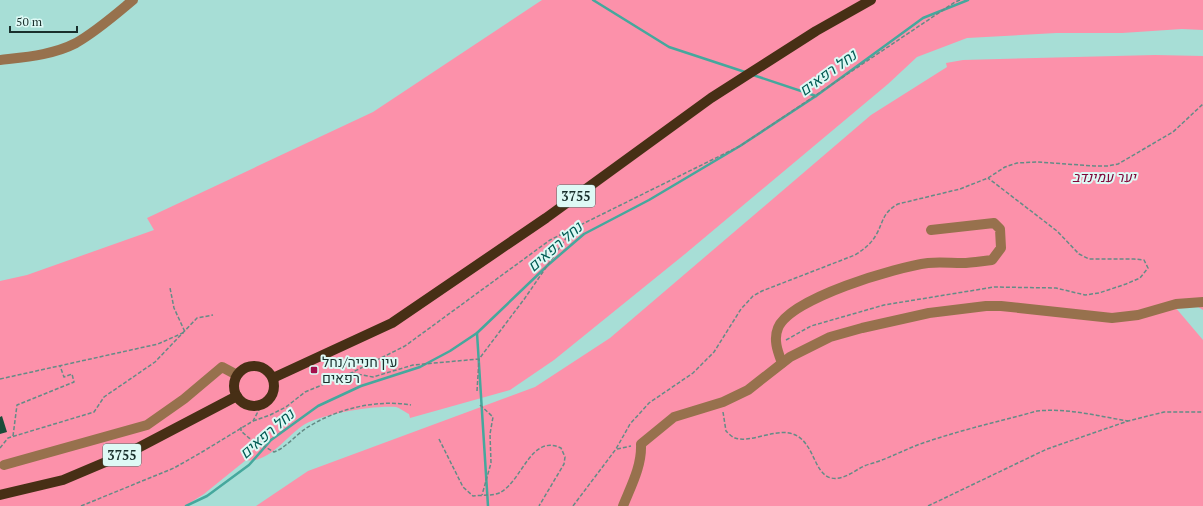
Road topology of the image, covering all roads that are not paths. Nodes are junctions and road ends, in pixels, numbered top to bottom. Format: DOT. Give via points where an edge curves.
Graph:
graph roads {
  1 [pos="133,0"];
  2 [pos="871,0"];
  3 [pos="0,60"];
  4 [pos="931,230"];
  5 [pos="1203,302"];
  6 [pos="782,363"];
  7 [pos="237,375"];
  8 [pos="273,378"];
  9 [pos="236,396"];
  10 [pos="4,465"];
  11 [pos="0,495"];
  12 [pos="622,506"];
  1 -- 3 [label="street" via="75,43 36,56"];
  2 -- 8 [label="main road, 3755" via="816,31 711,98 546,218 392,323"];
  4 -- 6 [label="street" via="994,223 1000,229 1001,248 992,260 975,263 929,263 854,282 785,316 777,328 776,346"];
  5 -- 6 [label="street" via="1176,304 1138,315 1112,318 1001,306 929,313 830,337"];
  6 -- 12 [label="street" via="748,390 723,402 674,417 641,444 639,465"];
  7 -- 8 [label="main road" via="243,368 254,365 265,369"];
  7 -- 9 [label="main road" via="234,384"];
  7 -- 10 [label="street" via="222,367 184,399 147,425"];
  8 -- 9 [label="main road" via="271,396 262,404 245,404"];
  9 -- 11 [label="main road, 3755" via="134,450 70,477"];
}
